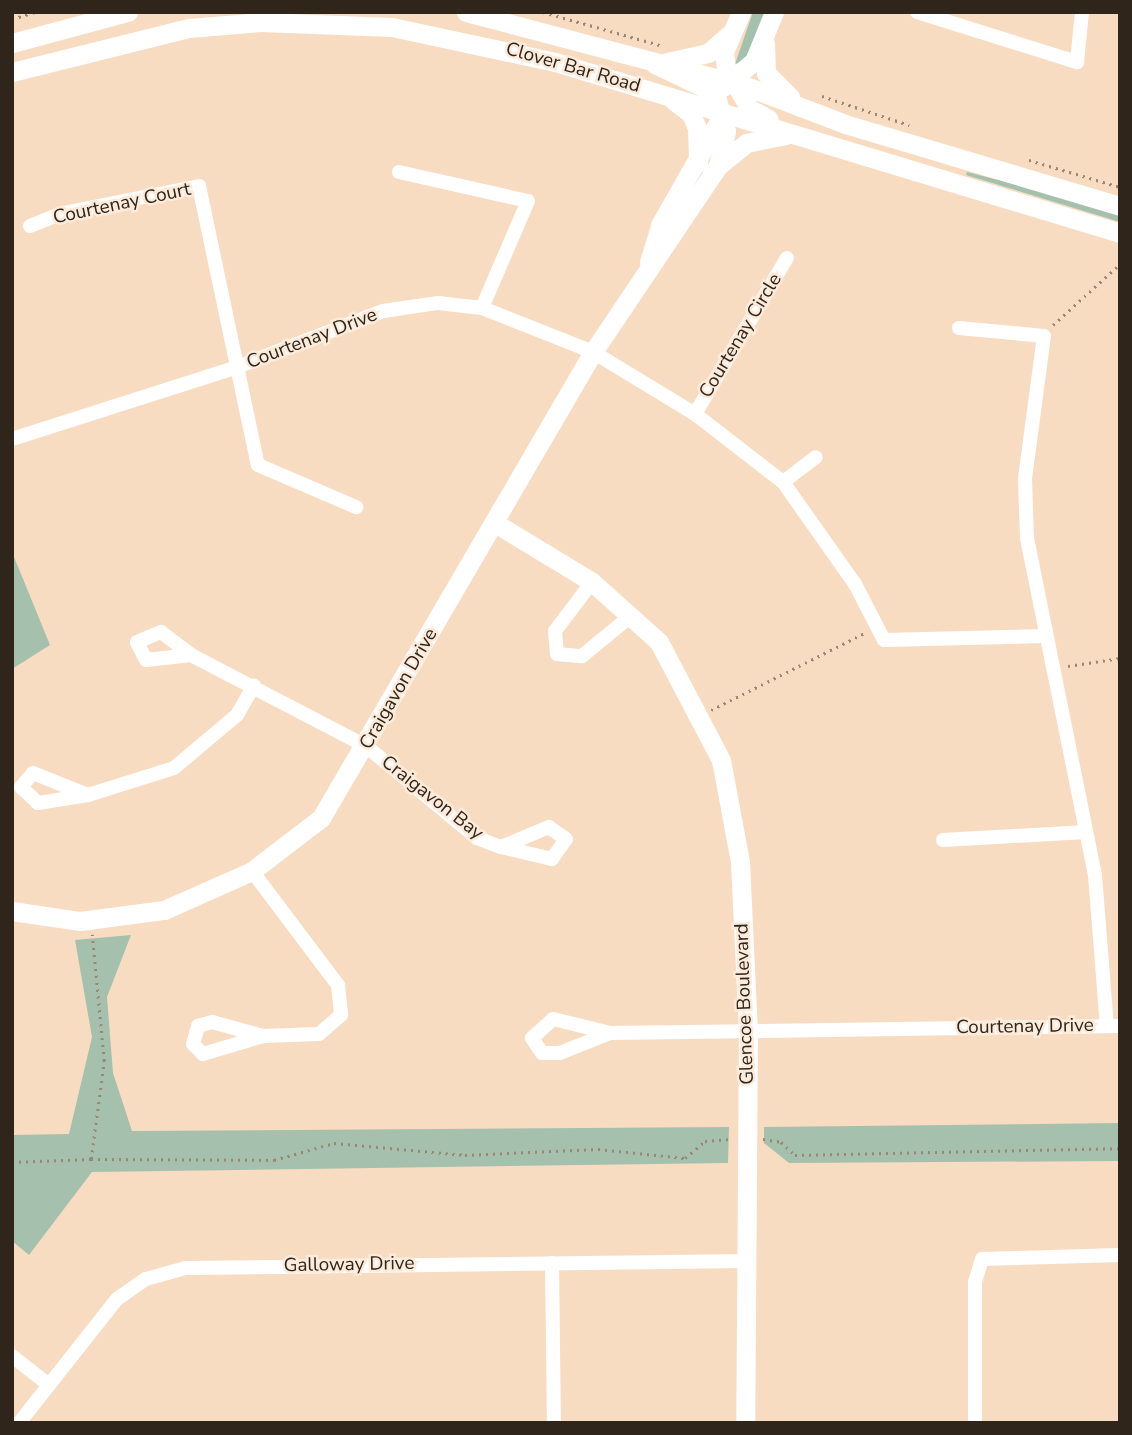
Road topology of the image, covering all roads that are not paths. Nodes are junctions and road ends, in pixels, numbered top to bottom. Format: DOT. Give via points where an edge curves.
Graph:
graph roads {
  1 [pos="128,12"];
  2 [pos="466,12"];
  3 [pos="741,12"];
  4 [pos="774,12"];
  5 [pos="917,12"];
  6 [pos="1082,12"];
  7 [pos="733,30"];
  8 [pos="765,42"];
  9 [pos="12,43"];
  10 [pos="655,64"];
  11 [pos="12,72"];
  12 [pos="723,87"];
  13 [pos="655,91"];
  14 [pos="743,100"];
  15 [pos="811,102"];
  16 [pos="724,112"];
  17 [pos="802,135"];
  18 [pos="698,164"];
  19 [pos="718,166"];
  20 [pos="399,172"];
  21 [pos="1120,206"];
  22 [pos="30,226"];
  23 [pos="1120,233"];
  24 [pos="787,258"];
  25 [pos="647,270"];
  26 [pos="482,308"];
  27 [pos="960,328"];
  28 [pos="593,352"];
  29 [pos="237,368"];
  30 [pos="695,414"];
  31 [pos="12,439"];
  32 [pos="816,457"];
  33 [pos="783,482"];
  34 [pos="356,507"];
  35 [pos="495,523"];
  36 [pos="592,582"];
  37 [pos="632,615"];
  38 [pos="1045,636"];
  39 [pos="191,655"];
  40 [pos="254,685"];
  41 [pos="366,746"];
  42 [pos="88,795"];
  43 [pos="1086,832"];
  44 [pos="943,839"];
  45 [pos="501,847"];
  46 [pos="252,871"];
  47 [pos="12,911"];
  48 [pos="1114,1026"];
  49 [pos="748,1030"];
  50 [pos="610,1033"];
  51 [pos="263,1036"];
  52 [pos="1120,1255"];
  53 [pos="747,1261"];
  54 [pos="552,1263"];
  55 [pos="12,1356"];
  56 [pos="49,1385"];
  57 [pos="19,1423"];
  58 [pos="554,1423"];
  59 [pos="745,1423"];
  60 [pos="975,1423"];
  1 -- 9 [label="main road"];
  2 -- 10 [label="main road, Clover Bar Road"];
  3 -- 7 [label="main road"];
  4 -- 8 [label="main road"];
  5 -- 6 [label="street" via="1077,62"];
  7 -- 10 [label="main road" via="708,53"];
  7 -- 12 [label="main road" via="724,52"];
  8 -- 12 [label="main road"];
  8 -- 15 [label="main road" via="766,73"];
  10 -- 12 [label="main road, Clover Bar Road"];
  11 -- 13 [label="main road, Clover Bar Road" via="189,28 329,22 471,40"];
  12 -- 13 [label="main road"];
  12 -- 14 [label="main road"];
  12 -- 15 [label="main road, Clover Bar Road"];
  12 -- 16 [label="main road"];
  13 -- 16 [label="main road, Clover Bar Road"];
  13 -- 18 [label="main road" via="691,114"];
  14 -- 15 [label="main road"];
  14 -- 16 [label="main road"];
  14 -- 17 [label="main road"];
  15 -- 21 [label="main road, Clover Bar Road"];
  16 -- 17 [label="main road, Clover Bar Road"];
  16 -- 18 [label="main road, Craigavon Drive"];
  16 -- 19 [label="main road, Craigavon Drive" via="726,139"];
  17 -- 19 [label="main road" via="746,143"];
  17 -- 23 [label="main road, Clover Bar Road"];
  18 -- 25 [label="main road, Craigavon Drive" via="660,225"];
  19 -- 25 [label="main road, Craigavon Drive" via="679,233"];
  20 -- 26 [label="street" via="528,201"];
  22 -- 29 [label="street, Courtenay Court" via="63,213 199,187"];
  24 -- 30 [label="street, Courtenay Circle"];
  25 -- 28 [label="main road, Craigavon Drive"];
  26 -- 28 [label="street, Courtenay Drive"];
  26 -- 29 [label="street, Courtenay Drive" via="438,303 383,311"];
  27 -- 38 [label="street" via="1044,336 1025,479 1027,538"];
  28 -- 30 [label="street, Courtenay Drive"];
  28 -- 35 [label="main road, Craigavon Drive"];
  29 -- 31 [label="street, Courtenay Drive"];
  29 -- 34 [label="street" via="258,465"];
  30 -- 33 [label="street, Courtenay Drive"];
  32 -- 33 [label="street"];
  33 -- 38 [label="street, Courtenay Drive" via="884,640"];
  35 -- 36 [label="main road, Glencoe Boulevard"];
  35 -- 41 [label="main road, Craigavon Drive"];
  36 -- 37 [label="main road, Glencoe Boulevard"];
  36 -- 37 [label="street" via="555,631 557,653 582,656"];
  37 -- 49 [label="main road, Glencoe Boulevard" via="659,642 702,714 734,811"];
  38 -- 43 [label="street, Courtenay Drive"];
  39 -- 40 [label="street, Craigavon Bay"];
  40 -- 41 [label="street, Craigavon Bay"];
  40 -- 42 [label="street" via="237,715 174,768"];
  41 -- 45 [label="street, Craigavon Bay" via="477,838"];
  41 -- 46 [label="main road, Craigavon Drive" via="321,818"];
  43 -- 44 [label="street"];
  43 -- 48 [label="street, Courtenay Drive"];
  46 -- 47 [label="main road, Craigavon Drive" via="164,910 90,920"];
  46 -- 51 [label="street" via="338,985 341,1015 319,1034"];
  48 -- 49 [label="street, Courtenay Drive"];
  49 -- 50 [label="street, Courtenay Drive"];
  49 -- 53 [label="main road, Glencoe Boulevard"];
  50 -- 50 [label="street" via="553,1019 532,1038 542,1054 560,1053"];
  52 -- 60 [label="street" via="982,1259 975,1282"];
  53 -- 54 [label="street, Galloway Drive"];
  53 -- 59 [label="main road, Glencoe Boulevard"];
  54 -- 56 [label="street, Galloway Drive" via="186,1268 146,1279 117,1299"];
  54 -- 58 [label="street"];
  55 -- 56 [label="street"];
  56 -- 57 [label="street, Galloway Drive"];
}
